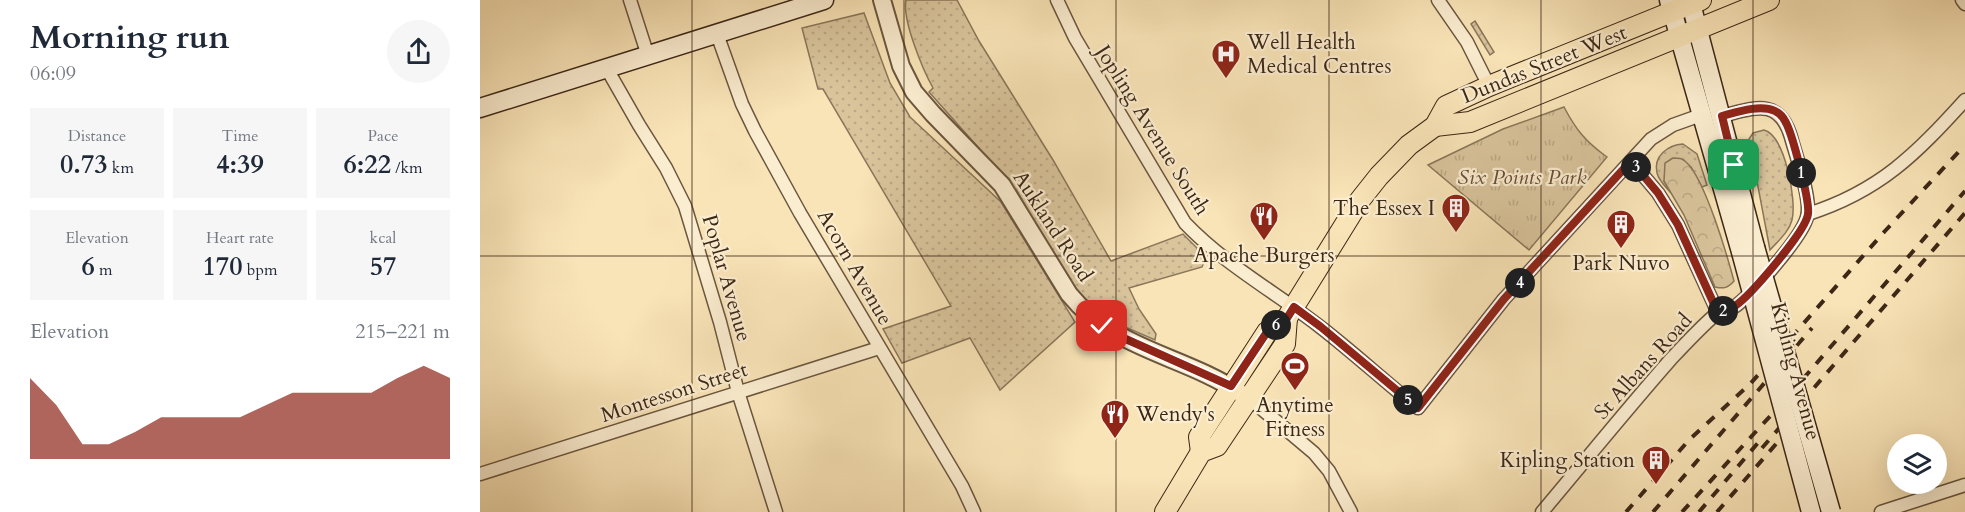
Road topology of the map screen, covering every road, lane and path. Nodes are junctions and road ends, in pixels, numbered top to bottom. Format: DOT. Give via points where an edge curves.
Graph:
graph roads {
  1 [pos="630,0"];
  2 [pos="824,0"];
  3 [pos="882,0"];
  4 [pos="1057,0"];
  5 [pos="1438,0"];
  6 [pos="1769,0"];
  7 [pos="1962,0"];
  8 [pos="1694,1"];
  9 [pos="1965,4"];
  10 [pos="1670,6"];
  11 [pos="1698,28"];
  12 [pos="717,34"];
  13 [pos="1679,36"];
  14 [pos="648,56"];
  15 [pos="607,69"];
  16 [pos="1489,86"];
  17 [pos="1965,100"];
  18 [pos="480,108"];
  19 [pos="1701,115"];
  20 [pos="1722,116"];
  21 [pos="1435,126"];
  22 [pos="1631,161"];
  23 [pos="1808,214"];
  24 [pos="1748,250"];
  25 [pos="1290,312"];
  26 [pos="1718,313"];
  27 [pos="879,348"];
  28 [pos="1231,386"];
  29 [pos="738,392"];
  30 [pos="1250,399"];
  31 [pos="1201,452"];
  32 [pos="480,474"];
  33 [pos="1965,485"];
  34 [pos="776,512"];
  35 [pos="975,512"];
  36 [pos="1165,512"];
  37 [pos="1351,512"];
  38 [pos="1542,512"];
  39 [pos="1810,512"];
  40 [pos="1831,512"];
  41 [pos="1881,512"];
  1 -- 14 [label="street"];
  2 -- 12 [label="main road"];
  3 -- 28 [label="street, Aukland Road" via="901,66 914,92 1002,185 1080,308 1119,336"];
  4 -- 25 [label="street, Jopling Avenue South" via="1084,54 1185,224"];
  5 -- 16 [label="street" via="1467,42"];
  6 -- 11 [label="main road, Dundas Street West"];
  7 -- 9 [label="street"];
  8 -- 10 [label="main road, Dundas Street West"];
  8 -- 11 [label="main road, Kipling Avenue"];
  10 -- 13 [label="main road, Kipling Avenue"];
  10 -- 16 [label="main road, Dundas Street West"];
  11 -- 13 [label="main road, Dundas Street West"];
  11 -- 20 [label="main road, Kipling Avenue"];
  12 -- 14 [label="main road"];
  12 -- 27 [label="street, Acorn Avenue" via="755,131"];
  13 -- 19 [label="main road, Kipling Avenue"];
  13 -- 21 [label="main road, Dundas Street West" via="1470,122"];
  14 -- 15 [label="main road"];
  15 -- 18 [label="main road"];
  15 -- 29 [label="street, Poplar Avenue" via="685,206"];
  16 -- 21 [label="main road, Dundas Street West" via="1446,106"];
  17 -- 23 [label="street" via="1901,166 1867,189"];
  19 -- 22 [label="street" via="1661,132"];
  19 -- 24 [label="main road, Kipling Avenue"];
  20 -- 23 [label="street" via="1766,109 1781,116 1788,126 1802,175"];
  20 -- 24 [label="main road, Kipling Avenue"];
  21 -- 25 [label="main road, Dundas Street West" via="1409,145 1366,192"];
  22 -- 25 [label="street, Jopling Avenue South" via="1504,299 1418,408 1321,327"];
  22 -- 26 [label="street" via="1678,225"];
  23 -- 26 [label="street, St Albans Road" via="1769,271 1736,306"];
  24 -- 39 [label="main road, Kipling Avenue, bridge"];
  24 -- 40 [label="main road, Kipling Avenue, bridge"];
  25 -- 28 [label="main road, Dundas Street West" via="1267,332"];
  25 -- 30 [label="main road, Dundas Street West" via="1285,344"];
  26 -- 38 [label="street, St Albans Road" via="1672,358"];
  27 -- 29 [label="street, Montesson Street"];
  27 -- 35 [label="street, Acorn Avenue"];
  28 -- 30 [label="street, Aukland Road"];
  28 -- 31 [label="main road, Dundas Street West" via="1199,437"];
  29 -- 32 [label="street, Montesson Street"];
  29 -- 34 [label="street, Poplar Avenue"];
  30 -- 31 [label="main road, Dundas Street West" via="1217,446"];
  30 -- 37 [label="street, Aukland Road" via="1314,453 1329,471"];
  31 -- 36 [label="main road, Dundas Street West"];
  33 -- 41 [label="street"];
}
